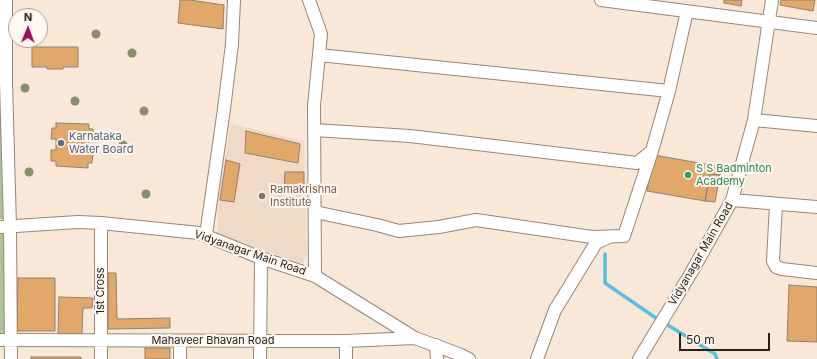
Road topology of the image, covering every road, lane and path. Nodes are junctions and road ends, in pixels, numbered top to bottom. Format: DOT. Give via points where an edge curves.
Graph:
graph roads {
  1 [pos="6,0"];
  2 [pos="234,0"];
  3 [pos="309,0"];
  4 [pos="601,0"];
  5 [pos="772,0"];
  6 [pos="693,8"];
  7 [pos="769,21"];
  8 [pos="817,28"];
  9 [pos="319,55"];
  10 [pos="669,91"];
  11 [pos="754,120"];
  12 [pos="817,126"];
  13 [pos="314,130"];
  14 [pos="652,151"];
  15 [pos="732,200"];
  16 [pos="776,204"];
  17 [pos="817,207"];
  18 [pos="315,212"];
  19 [pos="101,223"];
  20 [pos="5,227"];
  21 [pos="206,235"];
  22 [pos="610,236"];
  23 [pos="261,258"];
  24 [pos="817,273"];
  25 [pos="315,276"];
  26 [pos="415,338"];
  27 [pos="6,340"];
  28 [pos="101,340"];
  29 [pos="180,341"];
  30 [pos="260,341"];
  31 [pos="346,342"];
  32 [pos="436,345"];
  33 [pos="11,359"];
  34 [pos="101,359"];
  35 [pos="180,359"];
  36 [pos="260,359"];
  37 [pos="346,359"];
  38 [pos="437,359"];
  39 [pos="469,359"];
  40 [pos="537,359"];
  41 [pos="639,359"];
  1 -- 20 [label="street"];
  2 -- 21 [label="street" via="232,44"];
  3 -- 9 [label="street" via="321,34"];
  4 -- 6 [label="street"];
  5 -- 7 [label="street, Vidyanagar Main Road"];
  6 -- 7 [label="street"];
  6 -- 10 [label="street"];
  7 -- 8 [label="street"];
  7 -- 11 [label="street, Vidyanagar Main Road"];
  9 -- 10 [label="street"];
  9 -- 13 [label="street"];
  10 -- 14 [label="street"];
  11 -- 12 [label="street"];
  11 -- 15 [label="street, Vidyanagar Main Road"];
  13 -- 14 [label="street" via="410,136 637,163"];
  13 -- 18 [label="street"];
  14 -- 22 [label="street" via="624,236"];
  15 -- 16 [label="street"];
  15 -- 41 [label="street, Vidyanagar Main Road"];
  16 -- 17 [label="street"];
  16 -- 24 [label="street" via="773,261 776,267 782,270"];
  18 -- 22 [label="street" via="400,231 476,220 592,236"];
  18 -- 25 [label="street"];
  19 -- 20 [label="street, Vidyanagar Main Road"];
  19 -- 21 [label="street, Vidyanagar Main Road" via="200,232"];
  19 -- 28 [label="street, 1st Cross"];
  20 -- 27 [label="street"];
  21 -- 23 [label="street, Vidyanagar Main Road"];
  22 -- 40 [label="street" via="596,243 555,310"];
  23 -- 25 [label="street, Vidyanagar Main Road"];
  23 -- 30 [label="street"];
  25 -- 26 [label="street, Vidyanagar Main Road"];
  26 -- 31 [label="street, Mahaveer Bhavan Road"];
  26 -- 32 [label="street, Vidyanagar Main Road"];
  27 -- 28 [label="street, Mahaveer Bhavan Road"];
  27 -- 33 [label="street"];
  28 -- 29 [label="street, Mahaveer Bhavan Road"];
  28 -- 34 [label="street, 1st Cross"];
  29 -- 30 [label="street, Mahaveer Bhavan Road"];
  29 -- 35 [label="street"];
  30 -- 31 [label="street, Mahaveer Bhavan Road"];
  30 -- 36 [label="street"];
  31 -- 37 [label="street"];
  32 -- 38 [label="street"];
  32 -- 39 [label="street, Vidyanagar Main Road"];
}
